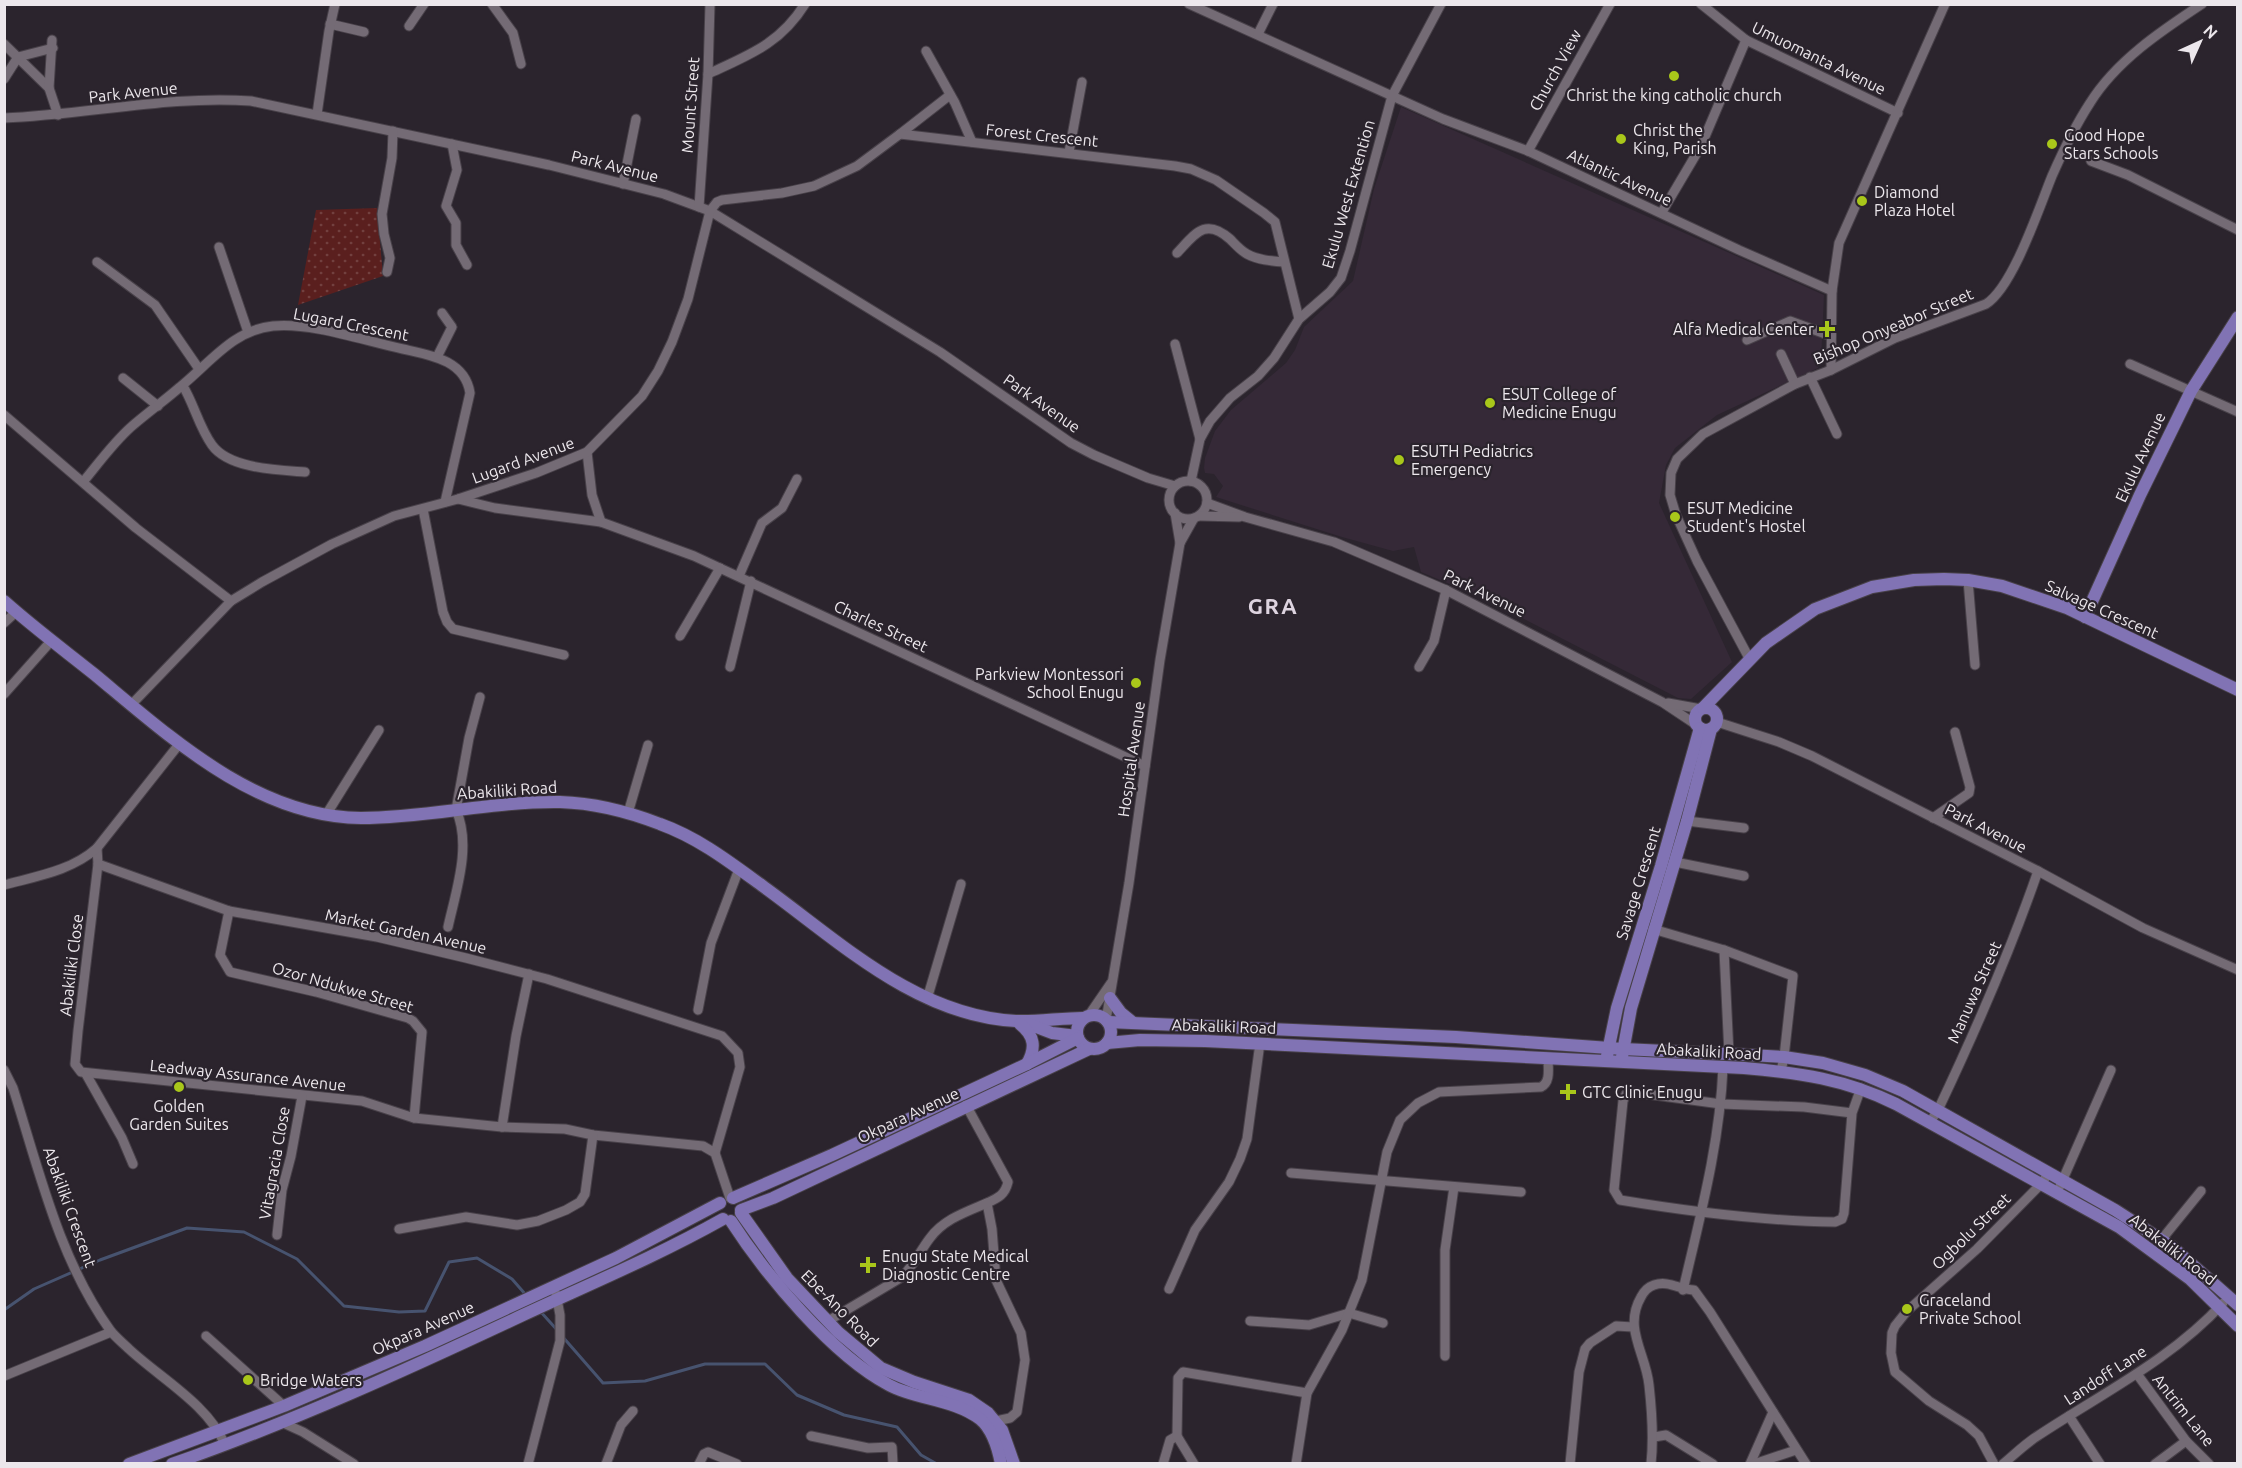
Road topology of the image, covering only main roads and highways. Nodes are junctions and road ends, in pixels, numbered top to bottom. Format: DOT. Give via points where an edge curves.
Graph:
graph roads {
  1 [pos="2238,317"];
  2 [pos="4,601"];
  3 [pos="2085,617"];
  4 [pos="1727,683"];
  5 [pos="2238,690"];
  6 [pos="1702,709"];
  7 [pos="1708,724"];
  8 [pos="1693,775"];
  9 [pos="1110,998"];
  10 [pos="1086,1016"];
  11 [pos="1019,1021"];
  12 [pos="1107,1021"];
  13 [pos="1133,1022"];
  14 [pos="1312,1031"];
  15 [pos="1077,1037"];
  16 [pos="1107,1043"];
  17 [pos="1309,1046"];
  18 [pos="1609,1048"];
  19 [pos="1089,1049"];
  20 [pos="1623,1049"];
  21 [pos="1606,1062"];
  22 [pos="1621,1063"];
  23 [pos="1027,1064"];
  24 [pos="929,1116"];
  25 [pos="2045,1178"];
  26 [pos="727,1200"];
  27 [pos="734,1216"];
  28 [pos="2122,1222"];
  29 [pos="2233,1301"];
  30 [pos="2238,1326"];
  31 [pos="260,1415"];
  32 [pos="264,1428"];
  33 [pos="129,1464"];
  34 [pos="172,1464"];
  35 [pos="1001,1464"];
  36 [pos="1014,1464"];
  1 -- 3 [label="main road, Ekulu Avenue" via="2191,391"];
  2 -- 11 [label="main road, Abakiliki Road" via="180,743 256,791 326,815 385,817 563,802 628,813 683,834 717,853 884,975 927,999 974,1014"];
  3 -- 4 [label="main road, Salvage Crescent" via="2001,586 1968,580 1914,580 1872,587 1797,620 1749,658"];
  3 -- 5 [label="main road, Salvage Crescent"];
  4 -- 6 [label="main road, Salvage Crescent"];
  4 -- 7 [label="main road"];
  6 -- 7 [label="main road" via="1710,708"];
  6 -- 7 [label="main road" via="1695,717"];
  7 -- 8 [label="main road, Savage Crescent"];
  8 -- 18 [label="main road, Savage Crescent" via="1617,1008"];
  8 -- 20 [label="main road, Savage Crescent" via="1687,821 1653,929"];
  9 -- 13 [label="main road" via="1121,1014"];
  10 -- 11 [label="main road"];
  10 -- 12 [label="main road" via="1099,1015"];
  10 -- 15 [label="main road" via="1078,1025"];
  11 -- 15 [label="main road"];
  11 -- 23 [label="main road" via="1032,1037 1034,1049"];
  12 -- 13 [label="main road, Abakaliki Road"];
  12 -- 16 [label="main road" via="1111,1031"];
  13 -- 14 [label="main road, Abakaliki Road"];
  14 -- 17 [label="main road"];
  14 -- 18 [label="main road, Abakaliki Road"];
  15 -- 19 [label="main road"];
  15 -- 23 [label="main road, Okpara Avenue"];
  16 -- 17 [label="main road, Abakaliki Road" via="1140,1040"];
  16 -- 19 [label="main road"];
  17 -- 21 [label="main road, Abakaliki Road"];
  18 -- 20 [label="main road, Abakaliki Road"];
  18 -- 21 [label="main road, Savage Crescent"];
  19 -- 24 [label="main road, Okpara Avenue" via="966,1105"];
  20 -- 22 [label="main road, Savage Crescent"];
  20 -- 25 [label="main road, Abakaliki Road" via="1784,1057 1865,1075 1938,1110"];
  21 -- 22 [label="main road, Abakaliki Road"];
  22 -- 25 [label="main road, Abakaliki Road" via="1781,1071 1861,1088"];
  23 -- 24 [label="main road, Okpara Avenue"];
  24 -- 26 [label="main road, Okpara Avenue"];
  24 -- 27 [label="main road, Okpara Avenue"];
  25 -- 28 [label="main road, Abakaliki Road" via="2057,1192"];
  25 -- 28 [label="main road, Abakaliki Road" via="2063,1180"];
  26 -- 27 [label="main road" via="738,1202"];
  26 -- 27 [label="main road" via="718,1210"];
  26 -- 31 [label="main road, Okpara Avenue" via="556,1287"];
  27 -- 32 [label="main road, Okpara Avenue" via="384,1379"];
  27 -- 35 [label="main road, Ebe-Ano Road" via="749,1247 791,1299 844,1352 891,1386 981,1419 994,1439"];
  27 -- 36 [label="main road, Ebe-Ano Road" via="787,1278 865,1356 881,1368 969,1400 988,1413 1005,1437"];
  28 -- 29 [label="main road, Abakaliki Road" via="2162,1239"];
  28 -- 30 [label="main road, Abakaliki Road"];
  31 -- 32 [label="main road"];
  31 -- 33 [label="main road, Okpara Avenue"];
  32 -- 34 [label="main road, Okpara Avenue"];
}
